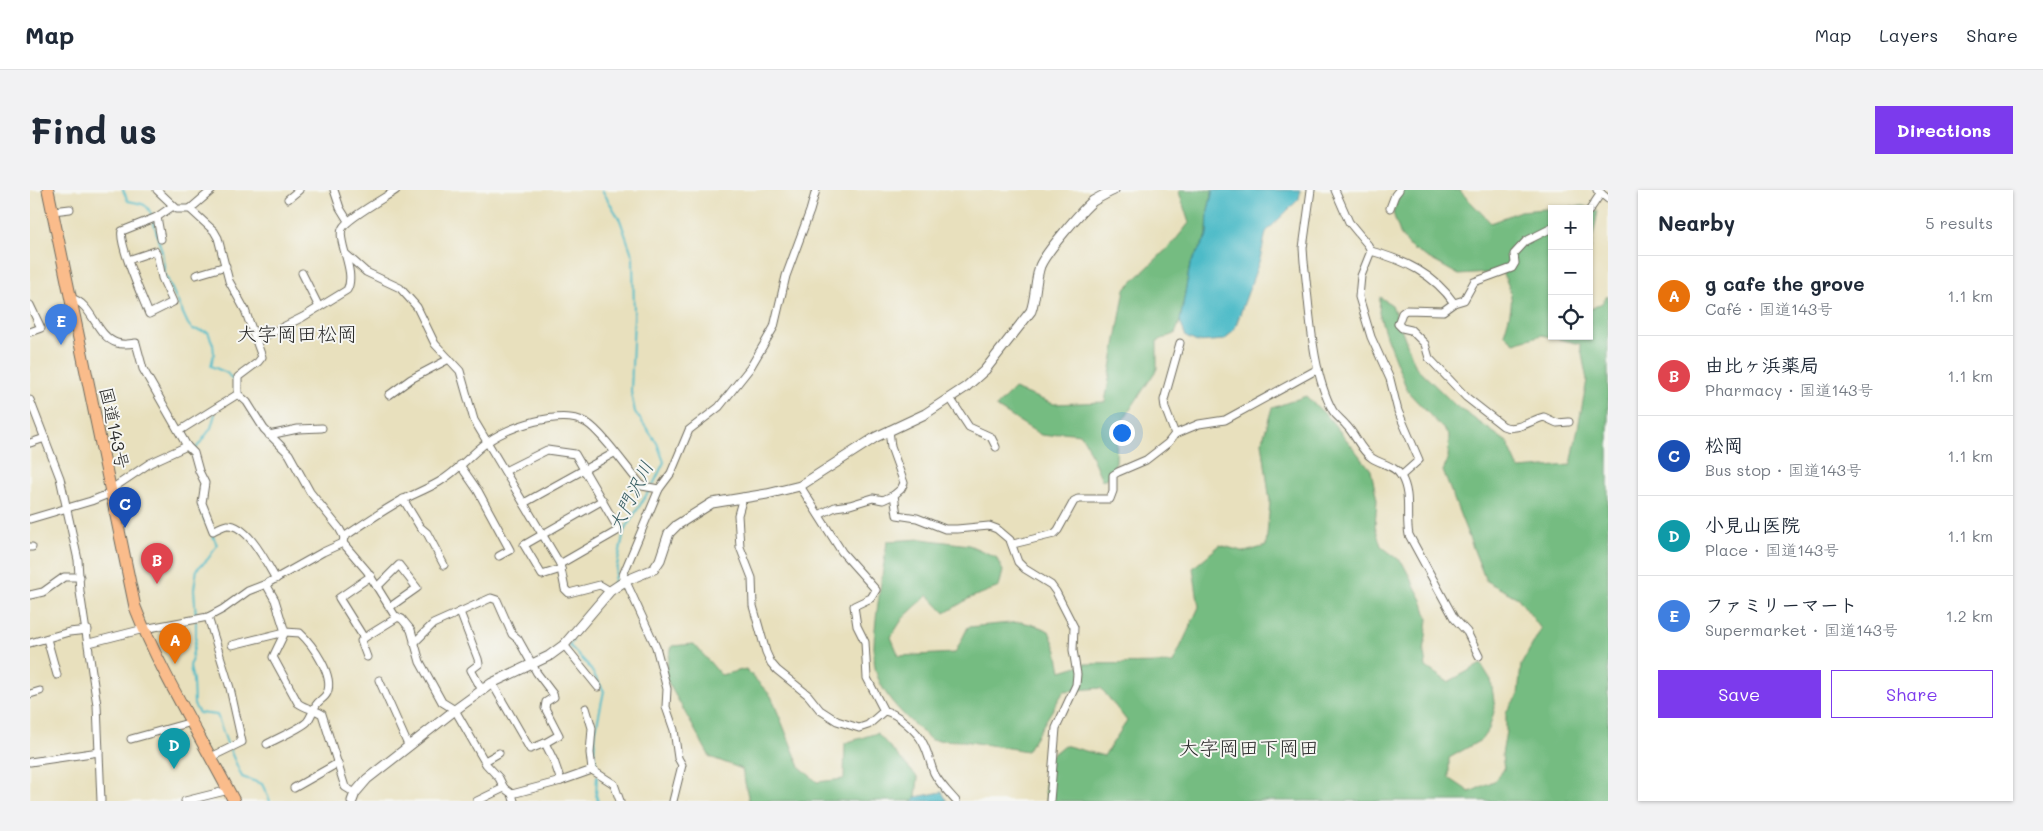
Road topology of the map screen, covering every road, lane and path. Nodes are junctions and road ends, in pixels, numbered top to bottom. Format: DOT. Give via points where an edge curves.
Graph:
graph roads {
  1 [pos="48,190"];
  2 [pos="157,190"];
  3 [pos="212,190"];
  4 [pos="299,190"];
  5 [pos="334,190"];
  6 [pos="396,190"];
  7 [pos="816,190"];
  8 [pos="1114,190"];
  9 [pos="1311,190"];
  10 [pos="1335,190"];
  11 [pos="1399,190"];
  12 [pos="1599,192"];
  13 [pos="288,199"];
  14 [pos="1608,200"];
  15 [pos="1592,205"];
  16 [pos="173,206"];
  17 [pos="70,208"];
  18 [pos="1390,208"];
  19 [pos="190,209"];
  20 [pos="52,212"];
  21 [pos="154,218"];
  22 [pos="348,221"];
  23 [pos="1548,230"];
  24 [pos="161,239"];
  25 [pos="1371,252"];
  26 [pos="347,255"];
  27 [pos="128,260"];
  28 [pos="226,266"];
  29 [pos="302,273"];
  30 [pos="196,275"];
  31 [pos="70,298"];
  32 [pos="1454,303"];
  33 [pos="30,305"];
  34 [pos="319,307"];
  35 [pos="30,332"];
  36 [pos="257,340"];
  37 [pos="1180,343"];
  38 [pos="449,359"];
  39 [pos="1318,370"];
  40 [pos="238,394"];
  41 [pos="389,395"];
  42 [pos="950,398"];
  43 [pos="30,402"];
  44 [pos="1569,422"];
  45 [pos="322,428"];
  46 [pos="889,430"];
  47 [pos="179,431"];
  48 [pos="1175,434"];
  49 [pos="269,435"];
  50 [pos="44,438"];
  51 [pos="488,442"];
  52 [pos="30,443"];
  53 [pos="187,446"];
  54 [pos="996,447"];
  55 [pos="614,453"];
  56 [pos="460,465"];
  57 [pos="585,469"];
  58 [pos="505,471"];
  59 [pos="1401,476"];
  60 [pos="800,486"];
  61 [pos="652,488"];
  62 [pos="110,491"];
  63 [pos="894,495"];
  64 [pos="743,497"];
  65 [pos="403,500"];
  66 [pos="603,500"];
  67 [pos="524,503"];
  68 [pos="68,508"];
  69 [pos="819,515"];
  70 [pos="30,519"];
  71 [pos="542,534"];
  72 [pos="343,540"];
  73 [pos="1012,544"];
  74 [pos="500,556"];
  75 [pos="444,566"];
  76 [pos="561,567"];
  77 [pos="371,576"];
  78 [pos="80,577"];
  79 [pos="276,579"];
  80 [pos="625,581"];
  81 [pos="266,584"];
  82 [pos="378,587"];
  83 [pos="610,591"];
  84 [pos="30,595"];
  85 [pos="390,607"];
  86 [pos="460,612"];
  87 [pos="208,617"];
  88 [pos="398,617"];
  89 [pos="144,629"];
  90 [pos="88,630"];
  91 [pos="285,632"];
  92 [pos="364,638"];
  93 [pos="47,639"];
  94 [pos="30,643"];
  95 [pos="89,643"];
  96 [pos="414,643"];
  97 [pos="232,645"];
  98 [pos="564,645"];
  99 [pos="1479,656"];
  100 [pos="368,657"];
  101 [pos="532,663"];
  102 [pos="57,675"];
  103 [pos="379,680"];
  104 [pos="492,682"];
  105 [pos="598,687"];
  106 [pos="482,690"];
  107 [pos="40,691"];
  108 [pos="30,694"];
  109 [pos="586,708"];
  110 [pos="314,709"];
  111 [pos="454,710"];
  112 [pos="884,711"];
  113 [pos="192,722"];
  114 [pos="131,739"];
  115 [pos="544,743"];
  116 [pos="266,744"];
  117 [pos="408,746"];
  118 [pos="99,752"];
  119 [pos="499,753"];
  120 [pos="211,757"];
  121 [pos="485,761"];
  122 [pos="30,762"];
  123 [pos="338,762"];
  124 [pos="592,770"];
  125 [pos="561,781"];
  126 [pos="294,788"];
  127 [pos="504,788"];
  128 [pos="229,790"];
  129 [pos="353,797"];
  130 [pos="513,797"];
  131 [pos="100,801"];
  132 [pos="186,801"];
  133 [pos="234,801"];
  134 [pos="477,801"];
  135 [pos="620,801"];
  136 [pos="673,801"];
  137 [pos="956,801"];
  138 [pos="1050,801"];
  1 -- 20 [label="highway, 国道143号"];
  2 -- 16 [label="street"];
  3 -- 19 [label="street"];
  4 -- 13 [label="street"];
  5 -- 22 [label="street"];
  6 -- 22 [label="street"];
  7 -- 61 [label="street" via="786,276 774,327 750,368 719,407 689,430 671,473"];
  8 -- 42 [label="street" via="1093,201 1045,258 1038,274 1035,301 1026,319 986,370"];
  9 -- 39 [label="street" via="1303,248"];
  10 -- 25 [label="street" via="1350,222"];
  11 -- 18 [label="street"];
  12 -- 14 [label="street"];
  12 -- 15 [label="street"];
  16 -- 19 [label="street"];
  16 -- 21 [label="street"];
  17 -- 20 [label="street"];
  19 -- 28 [label="street" via="214,231"];
  20 -- 31 [label="highway, 国道143号"];
  21 -- 24 [label="street"];
  21 -- 27 [label="street" via="122,231 120,236"];
  22 -- 26 [label="street" via="342,229"];
  23 -- 32 [label="street" via="1523,244 1514,254 1512,268 1474,282 1464,300"];
  25 -- 32 [label="street" via="1415,267 1439,283"];
  25 -- 59 [label="street" via="1360,276 1359,298 1371,337 1390,379 1398,411 1420,460"];
  26 -- 34 [label="street" via="348,290"];
  26 -- 38 [label="street" via="366,272 400,288 417,307 435,344"];
  27 -- 27 [label="street" via="149,314 173,302 155,251"];
  28 -- 30 [label="street"];
  28 -- 36 [label="street" via="229,280"];
  29 -- 34 [label="street"];
  31 -- 47 [label="street" via="80,300 109,340 118,344 136,343 143,369"];
  31 -- 62 [label="highway, 国道143号"];
  32 -- 44 [label="street" via="1443,311 1406,310 1398,326 1411,330 1425,344 1429,358 1466,397 1503,426 1525,425 1544,417 1556,423"];
  33 -- 35 [label="street" via="41,328"];
  34 -- 36 [label="street"];
  36 -- 40 [label="street" via="262,357 238,377"];
  37 -- 48 [label="street" via="1164,400"];
  38 -- 41 [label="street"];
  38 -- 51 [label="street" via="460,371 469,406"];
  39 -- 48 [label="street" via="1225,420 1199,424"];
  39 -- 59 [label="street" via="1334,413 1366,454"];
  40 -- 47 [label="street"];
  40 -- 49 [label="street"];
  42 -- 46 [label="street" via="926,414"];
  42 -- 54 [label="street" via="968,427 991,437"];
  43 -- 50 [label="street"];
  45 -- 49 [label="street"];
  46 -- 60 [label="street"];
  46 -- 63 [label="street" via="891,447 904,483"];
  47 -- 53 [label="street"];
  48 -- 73 [label="street" via="1146,460 1113,475 1110,499 1078,499 1054,534"];
  49 -- 72 [label="street" via="290,454 310,492 339,528"];
  50 -- 52 [label="street"];
  50 -- 68 [label="street"];
  51 -- 55 [label="street" via="530,422 567,418 587,423"];
  51 -- 56 [label="street"];
  51 -- 58 [label="street"];
  53 -- 62 [label="street" via="138,470"];
  53 -- 79 [label="street" via="193,453 206,487 202,503 213,531 228,525 238,528 252,540"];
  55 -- 57 [label="street"];
  55 -- 61 [label="street" via="642,486"];
  56 -- 65 [label="street" via="441,481"];
  56 -- 74 [label="street" via="510,550"];
  57 -- 58 [label="street" via="575,454 547,450"];
  57 -- 66 [label="street"];
  57 -- 67 [label="street"];
  58 -- 67 [label="street"];
  59 -- 99 [label="street" via="1409,497 1409,535 1454,618 1467,632"];
  60 -- 64 [label="street"];
  60 -- 69 [label="street"];
  61 -- 80 [label="street" via="623,575"];
  62 -- 68 [label="street"];
  62 -- 89 [label="highway, 国道143号"];
  63 -- 69 [label="street" via="883,500 873,498 835,507"];
  63 -- 73 [label="street" via="897,514 946,529 989,526 997,529"];
  64 -- 80 [label="street" via="712,503 678,525 669,533 654,569"];
  64 -- 112 [label="street" via="738,515 740,547 752,578 753,606 771,663 808,695 820,710 838,721 860,728"];
  65 -- 72 [label="street"];
  65 -- 75 [label="street" via="427,533"];
  66 -- 71 [label="street"];
  66 -- 76 [label="street" via="619,530"];
  67 -- 71 [label="street"];
  68 -- 70 [label="street"];
  68 -- 78 [label="street"];
  69 -- 112 [label="street" via="842,552 876,590 871,598 854,606 857,626 865,642 867,678"];
  71 -- 76 [label="street"];
  71 -- 76 [label="street" via="524,545 542,575"];
  72 -- 77 [label="street"];
  72 -- 79 [label="street"];
  73 -- 138 [label="street" via="1018,562 1051,585 1074,627 1076,685 1056,728"];
  76 -- 83 [label="street" via="565,589 569,593 600,585"];
  77 -- 82 [label="street"];
  77 -- 92 [label="street" via="339,598"];
  78 -- 84 [label="street" via="64,577 43,592"];
  78 -- 90 [label="street"];
  79 -- 81 [label="street"];
  80 -- 83 [label="street"];
  80 -- 136 [label="street" via="656,647 667,690 666,707 682,765"];
  81 -- 87 [label="street" via="248,591 224,610"];
  81 -- 91 [label="street"];
  82 -- 85 [label="street"];
  82 -- 85 [label="street" via="399,565 417,588"];
  83 -- 98 [label="street"];
  85 -- 88 [label="street"];
  86 -- 96 [label="street" via="433,624"];
  86 -- 101 [label="street" via="491,598 496,600 512,634"];
  86 -- 106 [label="street" via="479,664 471,670"];
  87 -- 89 [label="street"];
  87 -- 120 [label="street" via="230,688 242,742"];
  88 -- 92 [label="street"];
  88 -- 96 [label="street" via="411,630"];
  89 -- 95 [label="street"];
  89 -- 113 [label="highway, 国道143号"];
  90 -- 93 [label="street"];
  90 -- 95 [label="street"];
  91 -- 97 [label="street"];
  91 -- 110 [label="street" via="273,657 298,703"];
  91 -- 110 [label="street" via="300,633 305,637 327,675 327,694"];
  92 -- 100 [label="street" via="361,641"];
  93 -- 94 [label="street"];
  93 -- 102 [label="street"];
  95 -- 118 [label="street"];
  96 -- 111 [label="street" via="420,662 442,702"];
  98 -- 101 [label="street"];
  98 -- 105 [label="street"];
  101 -- 104 [label="street"];
  101 -- 115 [label="street" via="554,697 546,702 545,708 559,735"];
  103 -- 117 [label="street"];
  104 -- 106 [label="street"];
  104 -- 115 [label="street" via="530,749"];
  106 -- 111 [label="street"];
  107 -- 108 [label="street"];
  109 -- 124 [label="street" via="592,728"];
  110 -- 116 [label="street" via="307,722"];
  110 -- 123 [label="street" via="322,714"];
  111 -- 117 [label="street"];
  111 -- 121 [label="street"];
  112 -- 137 [label="street" via="898,716 922,739 934,772"];
  113 -- 114 [label="street"];
  113 -- 120 [label="highway, 国道143号"];
  115 -- 125 [label="street"];
  117 -- 129 [label="street" via="367,778"];
  118 -- 122 [label="street"];
  118 -- 131 [label="street"];
  119 -- 121 [label="street"];
  120 -- 128 [label="highway, 国道143号"];
  121 -- 127 [label="street"];
  123 -- 126 [label="street"];
  123 -- 129 [label="street" via="345,787"];
  124 -- 125 [label="street"];
  124 -- 135 [label="street" via="614,784"];
  125 -- 130 [label="street"];
  127 -- 130 [label="street"];
  127 -- 134 [label="street"];
  128 -- 132 [label="street"];
  128 -- 133 [label="highway, 国道143号"];
}
